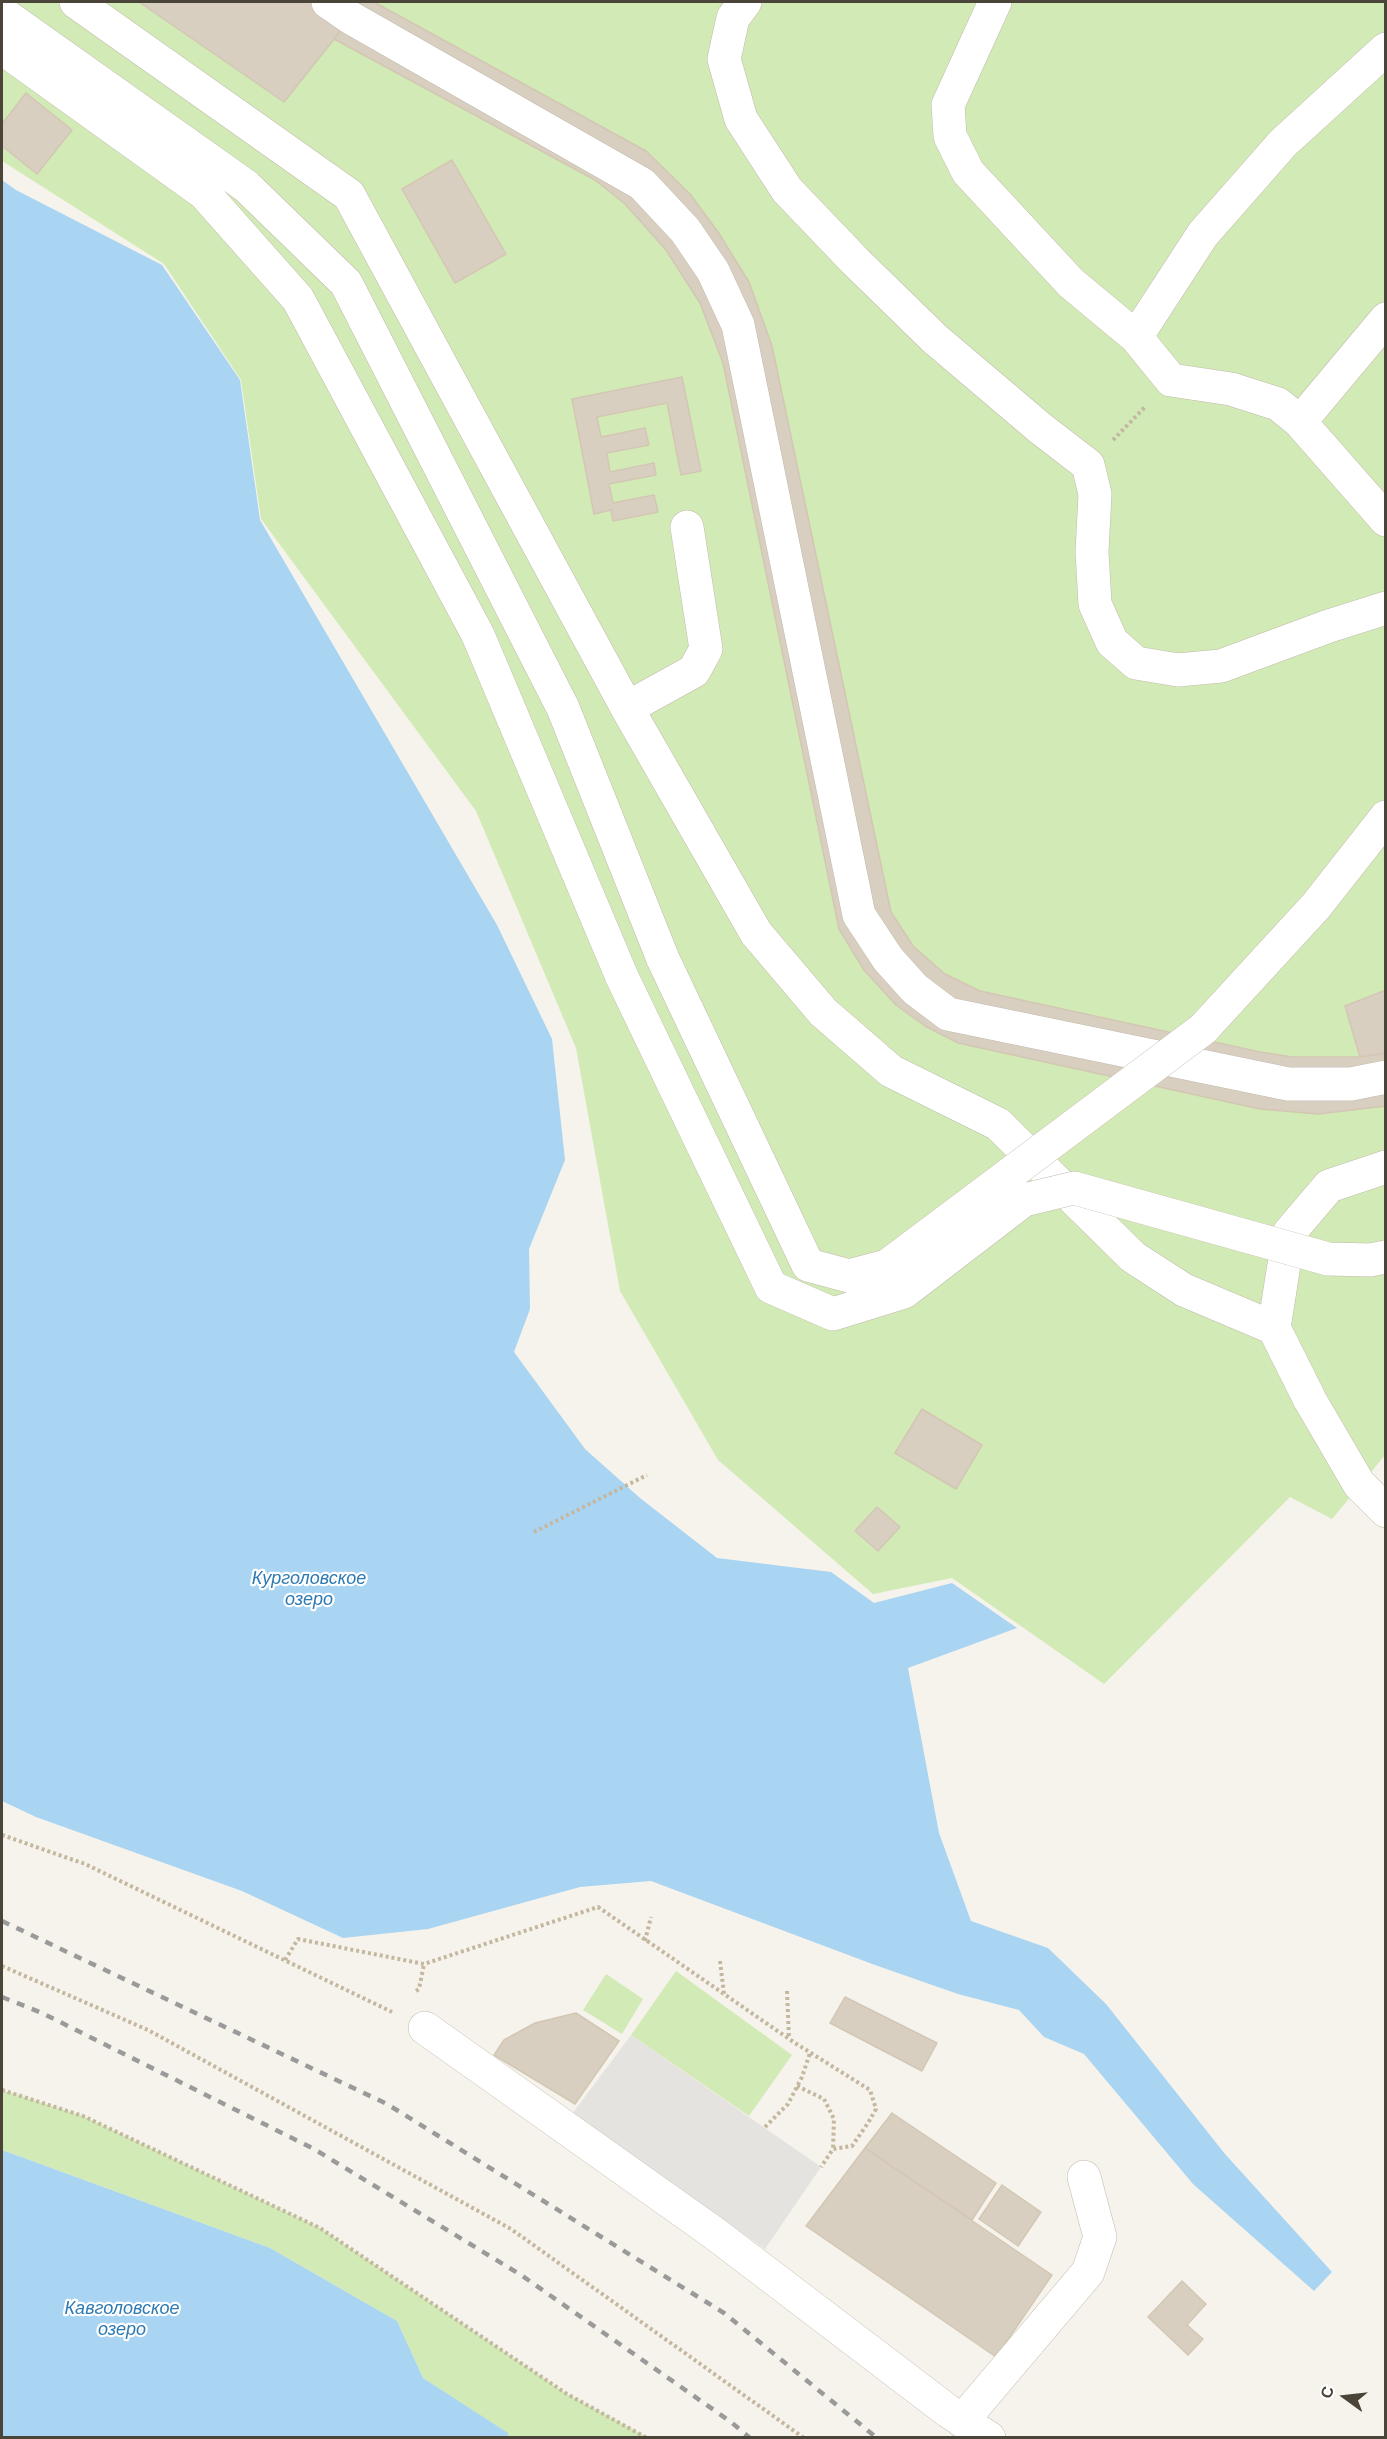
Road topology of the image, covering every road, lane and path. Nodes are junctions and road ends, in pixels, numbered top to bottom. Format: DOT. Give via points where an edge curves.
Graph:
graph roads {
  1 [pos="76,2"];
  2 [pos="328,2"];
  3 [pos="745,2"];
  4 [pos="995,2"];
  5 [pos="2,13"];
  6 [pos="2,48"];
  7 [pos="1386,49"];
  8 [pos="1386,319"];
  9 [pos="1136,338"];
  10 [pos="1171,380"];
  11 [pos="1300,422"];
  12 [pos="1088,465"];
  13 [pos="1386,520"];
  14 [pos="687,527"];
  15 [pos="1386,608"];
  16 [pos="627,708"];
  17 [pos="1386,817"];
  18 [pos="1386,1077"];
  19 [pos="1386,1167"];
  20 [pos="1386,1257"];
  21 [pos="1274,1328"];
  22 [pos="647,1475"];
  23 [pos="1386,1510"];
  24 [pos="534,1532"];
  25 [pos="2,1835"];
  26 [pos="651,1917"];
  27 [pos="645,1941"];
  28 [pos="285,1960"];
  29 [pos="720,1961"];
  30 [pos="424,1964"];
  31 [pos="2,1966"];
  32 [pos="787,1991"];
  33 [pos="413,1992"];
  34 [pos="724,1995"];
  35 [pos="425,2028"];
  36 [pos="789,2040"];
  37 [pos="810,2053"];
  38 [pos="797,2086"];
  39 [pos="2,2090"];
  40 [pos="765,2127"];
  41 [pos="833,2149"];
  42 [pos="821,2167"];
  43 [pos="1084,2177"];
  44 [pos="962,2421"];
  45 [pos="647,2438"];
  46 [pos="804,2438"];
  47 [pos="989,2438"];
  1 -- 16 [label="street" via="349,195"];
  2 -- 18 [label="street" via="642,184 685,230 713,271 738,325 860,915 888,959 915,989 948,1014 1288,1084 1351,1084"];
  3 -- 12 [label="street" via="733,18 724,59 741,119 787,190 935,339"];
  4 -- 9 [label="street" via="948,105 950,136 968,172 1071,283"];
  5 -- 17 [label="street, bridge" via="246,186 346,283 562,708 663,959 808,1265 849,1276 887,1266 1203,1029 1316,906"];
  6 -- 20 [label="street, bridge" via="204,193 298,299 478,635 622,977 771,1287 833,1314 904,1292 1024,1200 1074,1188 1328,1259"];
  7 -- 9 [label="street" via="1283,143 1203,234"];
  8 -- 11 [label="street"];
  9 -- 10 [label="street"];
  10 -- 11 [label="street" via="1231,388 1278,404"];
  10 -- 12 [label="path"];
  11 -- 13 [label="street"];
  12 -- 15 [label="street" via="1095,494 1095,604 1112,642 1137,663 1178,670 1221,666"];
  14 -- 16 [label="street" via="705,649 694,671"];
  16 -- 21 [label="street" via="756,933 823,1012 891,1071 998,1124 1133,1257 1184,1290"];
  19 -- 21 [label="street" via="1329,1186 1289,1233"];
  21 -- 23 [label="street" via="1359,1484"];
  22 -- 24 [label="path"];
  25 -- 28 [label="path" via="85,1864"];
  26 -- 27 [label="path"];
  27 -- 30 [label="path" via="598,1907"];
  27 -- 34 [label="path"];
  28 -- 30 [label="path" via="298,1939"];
  28 -- 35 [label="path"];
  29 -- 34 [label="path"];
  30 -- 33 [label="path" via="419,1989"];
  31 -- 46 [label="path" via="148,2031 512,2229"];
  32 -- 36 [label="path"];
  34 -- 36 [label="path"];
  35 -- 44 [label="street" via="714,2233"];
  36 -- 37 [label="path"];
  37 -- 38 [label="path"];
  37 -- 41 [label="path" via="870,2090 875,2100 876,2109 852,2146"];
  38 -- 40 [label="path" via="788,2104"];
  38 -- 41 [label="path" via="824,2099 834,2119"];
  39 -- 45 [label="path" via="83,2116 320,2228 567,2394"];
  41 -- 42 [label="path"];
  43 -- 44 [label="street" via="1100,2237 1088,2272"];
  44 -- 47 [label="street"];
}
